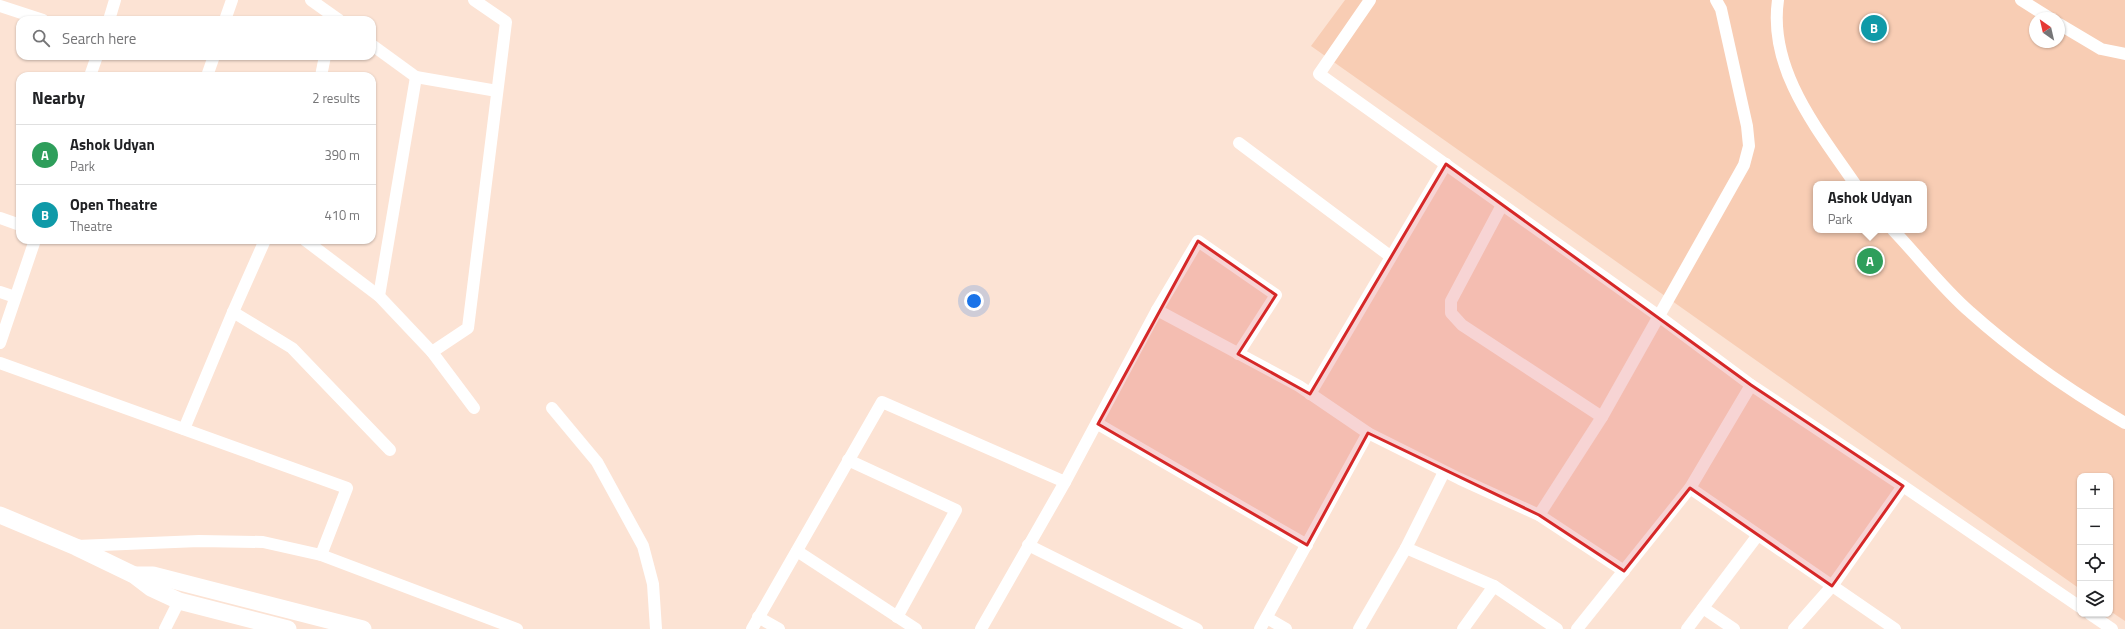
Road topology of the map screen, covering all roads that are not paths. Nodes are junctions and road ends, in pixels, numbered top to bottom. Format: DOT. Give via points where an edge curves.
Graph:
graph roads {
  1 [pos="116,0"];
  2 [pos="232,0"];
  3 [pos="312,0"];
  4 [pos="474,0"];
  5 [pos="1370,0"];
  6 [pos="1716,0"];
  7 [pos="1778,0"];
  8 [pos="2021,0"];
  9 [pos="0,6"];
  10 [pos="2040,12"];
  11 [pos="31,16"];
  12 [pos="110,16"];
  13 [pos="226,16"];
  14 [pos="332,16"];
  15 [pos="2065,28"];
  16 [pos="376,48"];
  17 [pos="2125,54"];
  18 [pos="96,60"];
  19 [pos="213,60"];
  20 [pos="324,60"];
  21 [pos="91,72"];
  22 [pos="208,72"];
  23 [pos="322,72"];
  24 [pos="416,77"];
  25 [pos="497,91"];
  26 [pos="1239,143"];
  27 [pos="1446,164"];
  28 [pos="1853,181"];
  29 [pos="1502,205"];
  30 [pos="0,218"];
  31 [pos="16,223"];
  32 [pos="1896,233"];
  33 [pos="34,244"];
  34 [pos="263,244"];
  35 [pos="310,244"];
  36 [pos="1390,256"];
  37 [pos="0,292"];
  38 [pos="379,296"];
  39 [pos="15,298"];
  40 [pos="1157,310"];
  41 [pos="233,312"];
  42 [pos="1660,317"];
  43 [pos="0,343"];
  44 [pos="432,352"];
  45 [pos="1238,354"];
  46 [pos="0,363"];
  47 [pos="1751,385"];
  48 [pos="1310,394"];
  49 [pos="474,408"];
  50 [pos="552,408"];
  51 [pos="1602,417"];
  52 [pos="2125,423"];
  53 [pos="1098,424"];
  54 [pos="184,429"];
  55 [pos="1368,433"];
  56 [pos="390,450"];
  57 [pos="848,460"];
  58 [pos="1444,472"];
  59 [pos="1065,482"];
  60 [pos="1903,486"];
  61 [pos="1690,488"];
  62 [pos="0,515"];
  63 [pos="1539,515"];
  64 [pos="1758,535"];
  65 [pos="1028,545"];
  66 [pos="1307,545"];
  67 [pos="76,546"];
  68 [pos="1406,548"];
  69 [pos="797,551"];
  70 [pos="321,555"];
  71 [pos="1624,571"];
  72 [pos="134,575"];
  73 [pos="1494,586"];
  74 [pos="1832,586"];
  75 [pos="179,601"];
  76 [pos="2077,605"];
  77 [pos="1703,608"];
  78 [pos="758,617"];
  79 [pos="897,617"];
  80 [pos="2094,617"];
  81 [pos="1267,618"];
  82 [pos="1178,625"];
  83 [pos="165,629"];
  84 [pos="288,629"];
  85 [pos="362,629"];
  86 [pos="517,629"];
  87 [pos="656,629"];
  88 [pos="752,629"];
  89 [pos="779,629"];
  90 [pos="916,629"];
  91 [pos="981,629"];
  92 [pos="1197,629"];
  93 [pos="1260,629"];
  94 [pos="1286,629"];
  95 [pos="1359,629"];
  96 [pos="1462,629"];
  97 [pos="1557,629"];
  98 [pos="1577,629"];
  99 [pos="1687,629"];
  100 [pos="1734,629"];
  101 [pos="1794,629"];
  102 [pos="1895,629"];
  103 [pos="2112,629"];
  1 -- 12 [label="street"];
  2 -- 13 [label="street"];
  3 -- 14 [label="street"];
  4 -- 25 [label="street" via="506,22"];
  5 -- 27 [label="street" via="1318,74"];
  6 -- 42 [label="street" via="1721,9 1747,126 1749,146 1744,165"];
  7 -- 28 [label="street" via="1778,32 1787,73 1806,111"];
  8 -- 10 [label="street"];
  9 -- 11 [label="street"];
  15 -- 17 [label="street" via="2101,49"];
  16 -- 24 [label="street"];
  18 -- 21 [label="street"];
  19 -- 22 [label="street"];
  20 -- 23 [label="street"];
  24 -- 25 [label="street"];
  24 -- 38 [label="street"];
  25 -- 44 [label="street" via="468,328"];
  26 -- 36 [label="street"];
  27 -- 29 [label="street"];
  27 -- 36 [label="street"];
  29 -- 42 [label="street"];
  29 -- 51 [label="street" via="1451,301 1451,313 1462,325"];
  30 -- 31 [label="street"];
  32 -- 52 [label="street" via="1969,312 2033,363"];
  33 -- 39 [label="street"];
  34 -- 41 [label="street"];
  35 -- 38 [label="street"];
  36 -- 48 [label="street"];
  37 -- 39 [label="street"];
  38 -- 44 [label="street"];
  39 -- 43 [label="street"];
  40 -- 45 [label="street"];
  40 -- 45 [label="street" via="1198,241 1276,295"];
  40 -- 53 [label="street"];
  41 -- 54 [label="street"];
  41 -- 56 [label="street" via="292,348"];
  42 -- 47 [label="street"];
  42 -- 51 [label="street"];
  44 -- 49 [label="street"];
  45 -- 48 [label="street"];
  46 -- 54 [label="street"];
  47 -- 60 [label="street"];
  47 -- 61 [label="street"];
  48 -- 55 [label="street"];
  50 -- 87 [label="street" via="597,462 643,546 653,584"];
  51 -- 63 [label="street"];
  53 -- 59 [label="street"];
  53 -- 66 [label="street"];
  54 -- 70 [label="street" via="347,488"];
  55 -- 58 [label="street"];
  55 -- 66 [label="street"];
  57 -- 59 [label="street" via="882,402"];
  57 -- 69 [label="street"];
  57 -- 79 [label="street" via="956,510"];
  58 -- 63 [label="street"];
  58 -- 68 [label="street"];
  59 -- 65 [label="street"];
  60 -- 74 [label="street"];
  60 -- 76 [label="street"];
  61 -- 64 [label="street"];
  61 -- 71 [label="street"];
  62 -- 67 [label="main road"];
  63 -- 71 [label="street"];
  64 -- 74 [label="street"];
  64 -- 77 [label="street"];
  65 -- 82 [label="street"];
  65 -- 91 [label="street"];
  66 -- 81 [label="street"];
  67 -- 70 [label="street" via="199,541 255,542"];
  67 -- 72 [label="main road"];
  68 -- 73 [label="street"];
  68 -- 95 [label="street"];
  69 -- 78 [label="street"];
  69 -- 79 [label="street"];
  70 -- 86 [label="street"];
  71 -- 98 [label="street"];
  72 -- 75 [label="main road" via="150,588"];
  72 -- 85 [label="main road" via="153,575"];
  73 -- 96 [label="street"];
  73 -- 97 [label="street"];
  74 -- 101 [label="street"];
  74 -- 102 [label="street"];
  75 -- 83 [label="street"];
  75 -- 84 [label="main road"];
  77 -- 99 [label="street"];
  77 -- 100 [label="street"];
  78 -- 88 [label="street"];
  78 -- 89 [label="street"];
  79 -- 90 [label="street"];
  80 -- 103 [label="street"];
  81 -- 93 [label="street"];
  81 -- 94 [label="street"];
  82 -- 92 [label="street"];
}
